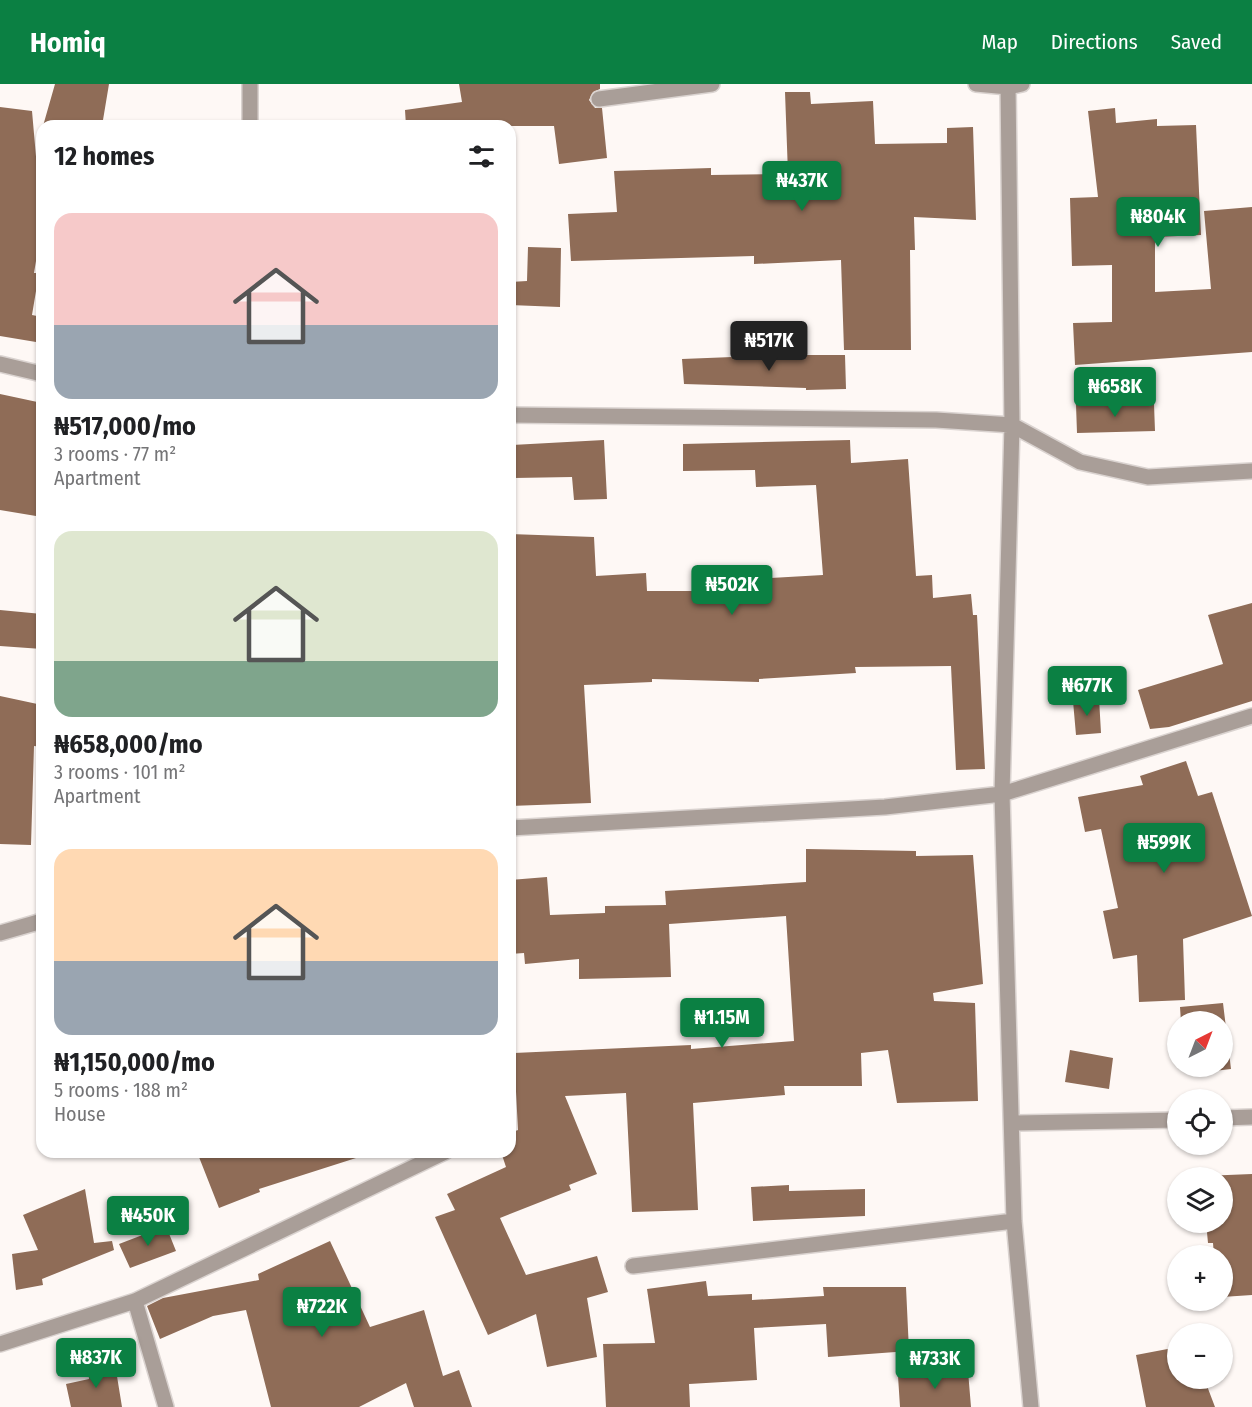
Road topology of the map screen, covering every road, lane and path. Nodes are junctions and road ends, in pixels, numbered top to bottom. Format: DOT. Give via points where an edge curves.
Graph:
graph roads {
  1 [pos="250,84"];
  2 [pos="712,84"];
  3 [pos="976,84"];
  4 [pos="1013,85"];
  5 [pos="599,99"];
  6 [pos="250,120"];
  7 [pos="0,364"];
  8 [pos="36,373"];
  9 [pos="516,414"];
  10 [pos="1012,425"];
  11 [pos="1252,471"];
  12 [pos="1252,716"];
  13 [pos="1002,794"];
  14 [pos="516,828"];
  15 [pos="36,923"];
  16 [pos="0,933"];
  17 [pos="1252,1117"];
  18 [pos="1233,1118"];
  19 [pos="1167,1120"];
  20 [pos="1013,1124"];
  21 [pos="433,1158"];
  22 [pos="1014,1221"];
  23 [pos="633,1266"];
  24 [pos="135,1301"];
  25 [pos="0,1344"];
  26 [pos="166,1407"];
  27 [pos="1031,1407"];
  1 -- 6 [label="street"];
  2 -- 5 [label="street"];
  3 -- 4 [label="street"];
  4 -- 10 [label="street"];
  7 -- 8 [label="street"];
  9 -- 10 [label="street" via="936,420"];
  10 -- 11 [label="street" via="1080,462 1148,477"];
  10 -- 13 [label="street"];
  12 -- 13 [label="street"];
  13 -- 14 [label="street" via="885,807"];
  13 -- 20 [label="street"];
  15 -- 16 [label="street"];
  17 -- 18 [label="street"];
  19 -- 20 [label="street"];
  20 -- 22 [label="street"];
  21 -- 24 [label="street"];
  22 -- 23 [label="street"];
  22 -- 27 [label="street"];
  24 -- 25 [label="street"];
  24 -- 26 [label="street"];
}
